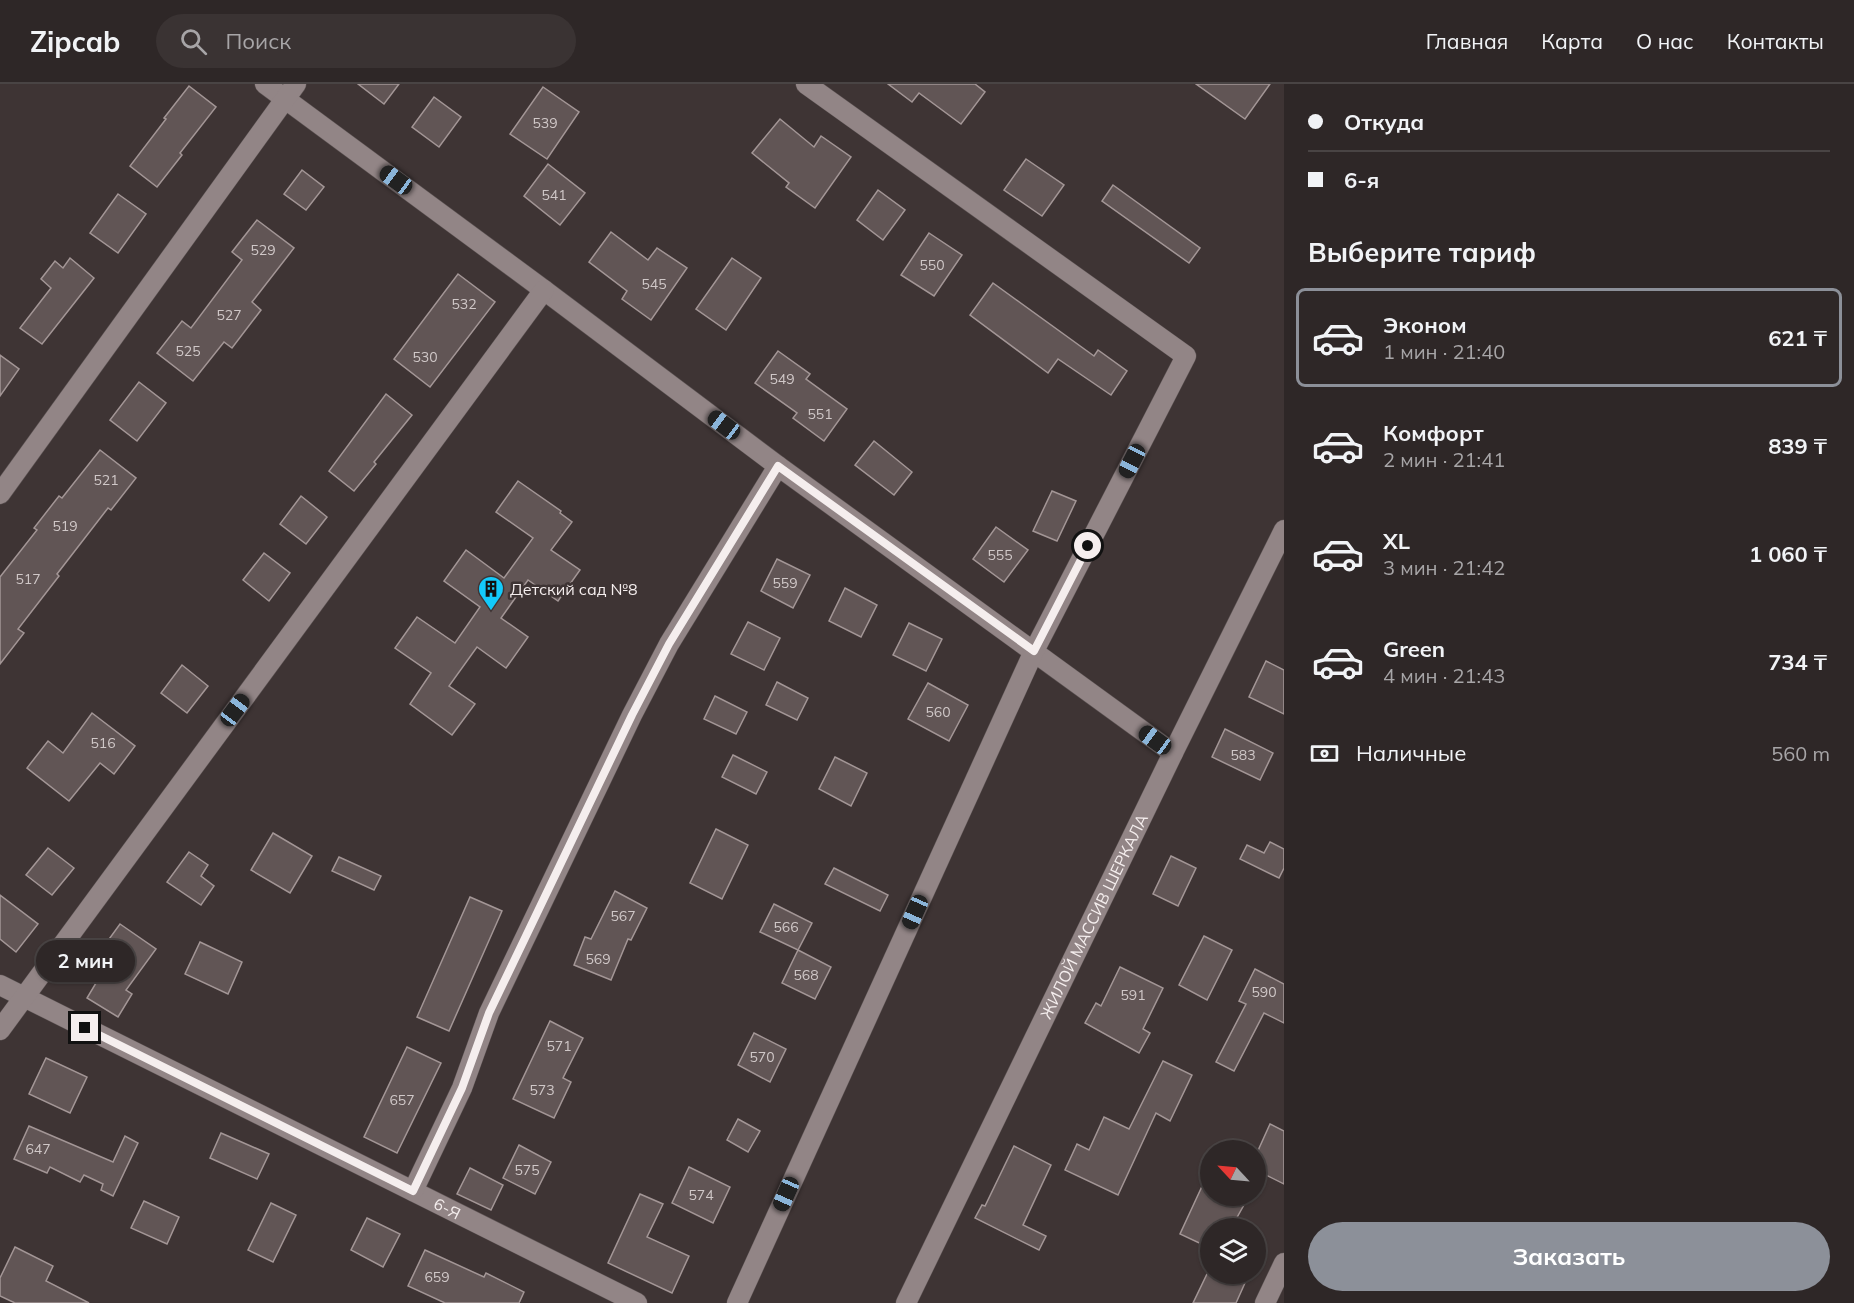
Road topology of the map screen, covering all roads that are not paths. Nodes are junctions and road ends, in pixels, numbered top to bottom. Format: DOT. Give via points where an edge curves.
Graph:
graph roads {
  1 [pos="266,84"];
  2 [pos="806,84"];
  3 [pos="290,91"];
  4 [pos="544,290"];
  5 [pos="778,466"];
  6 [pos="0,494"];
  7 [pos="1284,530"];
  8 [pos="1034,651"];
  9 [pos="1173,753"];
  10 [pos="0,985"];
  11 [pos="24,997"];
  12 [pos="0,1030"];
  13 [pos="413,1191"];
  14 [pos="1284,1263"];
  15 [pos="637,1303"];
  16 [pos="737,1303"];
  17 [pos="906,1303"];
  18 [pos="1265,1303"];
  1 -- 3 [label="street"];
  2 -- 8 [label="street" via="1186,356"];
  3 -- 4 [label="street"];
  3 -- 6 [label="street"];
  4 -- 5 [label="street"];
  4 -- 11 [label="street"];
  5 -- 8 [label="street"];
  5 -- 13 [label="street" via="669,644 632,715 489,1013 462,1088"];
  7 -- 9 [label="street, ЖИЛОЙ МАССИВ ШЕРКАЛА"];
  8 -- 9 [label="street"];
  8 -- 16 [label="street"];
  9 -- 17 [label="street, ЖИЛОЙ МАССИВ ШЕРКАЛА"];
  10 -- 11 [label="street, 6-Я"];
  11 -- 12 [label="street"];
  11 -- 13 [label="street, 6-Я"];
  13 -- 15 [label="street, 6-Я"];
  14 -- 18 [label="street"];
}
